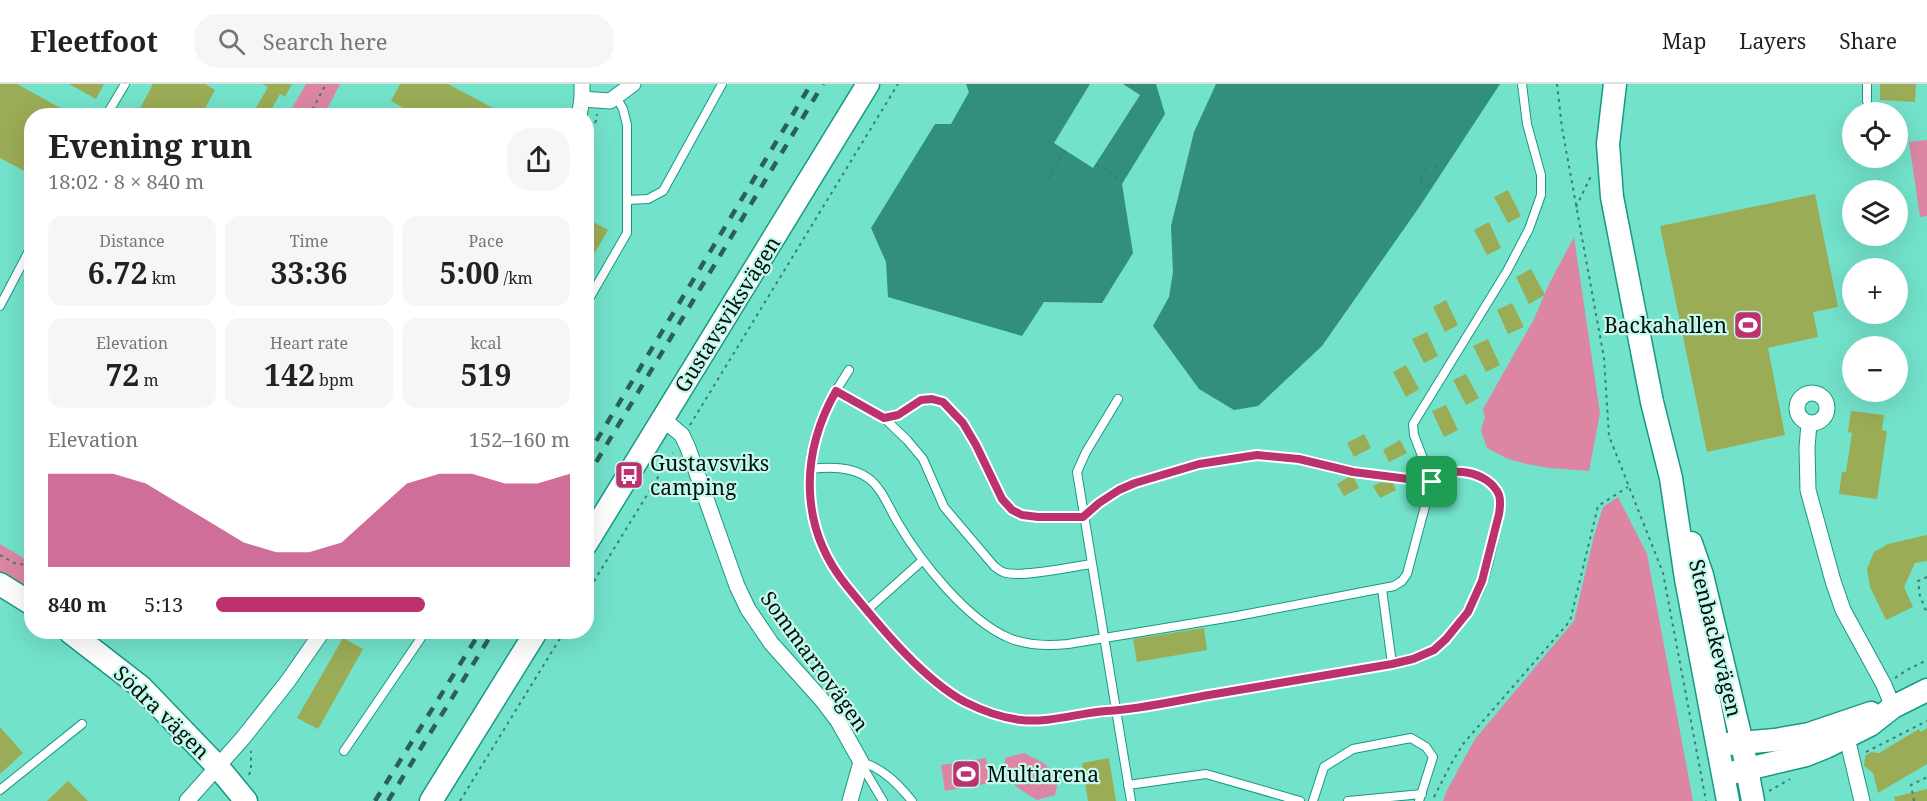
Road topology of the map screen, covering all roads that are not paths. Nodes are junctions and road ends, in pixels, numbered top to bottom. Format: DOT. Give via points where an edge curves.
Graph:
graph roads {
  1 [pos="125,84"];
  2 [pos="633,84"];
  3 [pos="722,84"];
  4 [pos="868,84"];
  5 [pos="1522,84"];
  6 [pos="1615,84"];
  7 [pos="1867,84"];
  8 [pos="582,92"];
  9 [pos="616,97"];
  10 [pos="1867,101"];
  11 [pos="111,108"];
  12 [pos="580,108"];
  13 [pos="627,200"];
  14 [pos="24,260"];
  15 [pos="594,290"];
  16 [pos="0,306"];
  17 [pos="849,370"];
  18 [pos="836,391"];
  19 [pos="1118,399"];
  20 [pos="884,418"];
  21 [pos="663,419"];
  22 [pos="1809,423"];
  23 [pos="810,469"];
  24 [pos="1671,478"];
  25 [pos="1432,482"];
  26 [pos="1083,517"];
  27 [pos="594,531"];
  28 [pos="923,560"];
  29 [pos="1091,564"];
  30 [pos="0,584"];
  31 [pos="1382,590"];
  32 [pos="24,599"];
  33 [pos="867,610"];
  34 [pos="1103,638"];
  35 [pos="79,639"];
  36 [pos="317,639"];
  37 [pos="420,639"];
  38 [pos="532,639"];
  39 [pos="1392,664"];
  40 [pos="1927,690"];
  41 [pos="1893,707"];
  42 [pos="1116,711"];
  43 [pos="82,724"];
  44 [pos="1844,730"];
  45 [pos="1742,743"];
  46 [pos="1718,745"];
  47 [pos="344,751"];
  48 [pos="861,762"];
  49 [pos="218,767"];
  50 [pos="1747,769"];
  51 [pos="1723,774"];
  52 [pos="1128,785"];
  53 [pos="0,790"];
  54 [pos="1420,798"];
  55 [pos="187,801"];
  56 [pos="246,801"];
  57 [pos="431,801"];
  58 [pos="850,801"];
  59 [pos="883,801"];
  60 [pos="912,801"];
  61 [pos="1131,801"];
  62 [pos="1300,801"];
  63 [pos="1313,801"];
  64 [pos="1348,801"];
  65 [pos="1728,801"];
  66 [pos="1753,801"];
  67 [pos="1862,801"];
  1 -- 11 [label="lane"];
  2 -- 9 [label="street"];
  3 -- 13 [label="lane" via="663,191 648,199"];
  4 -- 21 [label="street, Gustavsviksvägen"];
  5 -- 25 [label="lane" via="1527,124 1541,175 1541,195 1507,271 1413,424"];
  6 -- 24 [label="street, Stenbackevägen" via="1608,144 1612,197"];
  7 -- 10 [label="lane"];
  8 -- 9 [label="street" via="610,101"];
  8 -- 12 [label="street"];
  9 -- 13 [label="lane" via="627,125"];
  13 -- 15 [label="lane" via="627,233"];
  14 -- 16 [label="lane"];
  17 -- 18 [label="lane"];
  18 -- 20 [label="lane"];
  18 -- 23 [label="lane" via="819,427"];
  19 -- 26 [label="lane" via="1079,464"];
  20 -- 26 [label="lane" via="898,415 921,400 943,402 963,423 1002,499 1012,510 1038,517"];
  20 -- 29 [label="lane" via="923,459 944,507 1001,572 1024,573"];
  21 -- 27 [label="street, Gustavsviksvägen"];
  21 -- 48 [label="street, Sommarrovägen" via="682,437 748,609 771,643 838,721"];
  22 -- 41 [label="street" via="1808,490 1814,514 1843,610"];
  23 -- 28 [label="lane" via="855,471 875,483"];
  23 -- 33 [label="lane" via="812,512 827,556"];
  24 -- 45 [label="street, Stenbackevägen" via="1701,575"];
  24 -- 46 [label="street, Stenbackevägen"];
  25 -- 26 [label="lane" via="1257,455 1199,464 1135,483"];
  25 -- 31 [label="lane" via="1407,574 1402,581"];
  25 -- 39 [label="lane" via="1450,471 1479,477 1498,494 1499,514 1482,581 1468,612 1434,650"];
  26 -- 29 [label="lane"];
  28 -- 33 [label="lane"];
  28 -- 34 [label="lane" via="960,602 1010,639 1045,646"];
  29 -- 34 [label="lane"];
  30 -- 32 [label="street"];
  31 -- 34 [label="lane"];
  31 -- 39 [label="lane"];
  33 -- 42 [label="lane" via="922,669 966,702 1020,720"];
  34 -- 42 [label="lane"];
  35 -- 49 [label="street, Södra vägen" via="141,687"];
  36 -- 49 [label="street"];
  37 -- 47 [label="lane"];
  38 -- 57 [label="street"];
  39 -- 42 [label="lane"];
  40 -- 41 [label="street"];
  41 -- 44 [label="street" via="1870,725"];
  42 -- 52 [label="lane"];
  43 -- 53 [label="lane"];
  44 -- 45 [label="street"];
  44 -- 50 [label="street" via="1806,755"];
  44 -- 67 [label="street"];
  45 -- 46 [label="street"];
  45 -- 50 [label="street, Stenbackevägen"];
  46 -- 51 [label="street, Stenbackevägen"];
  48 -- 58 [label="street, Sommarrovägen"];
  48 -- 59 [label="lane"];
  48 -- 60 [label="lane" via="892,779"];
  49 -- 55 [label="street"];
  49 -- 56 [label="street, Södra vägen"];
  50 -- 51 [label="street"];
  50 -- 66 [label="street, Stenbackevägen"];
  51 -- 65 [label="street, Stenbackevägen"];
  52 -- 61 [label="lane"];
  52 -- 62 [label="lane" via="1206,774"];
  54 -- 63 [label="lane" via="1433,757 1412,738 1353,749 1324,767"];
  54 -- 64 [label="lane"];
}
